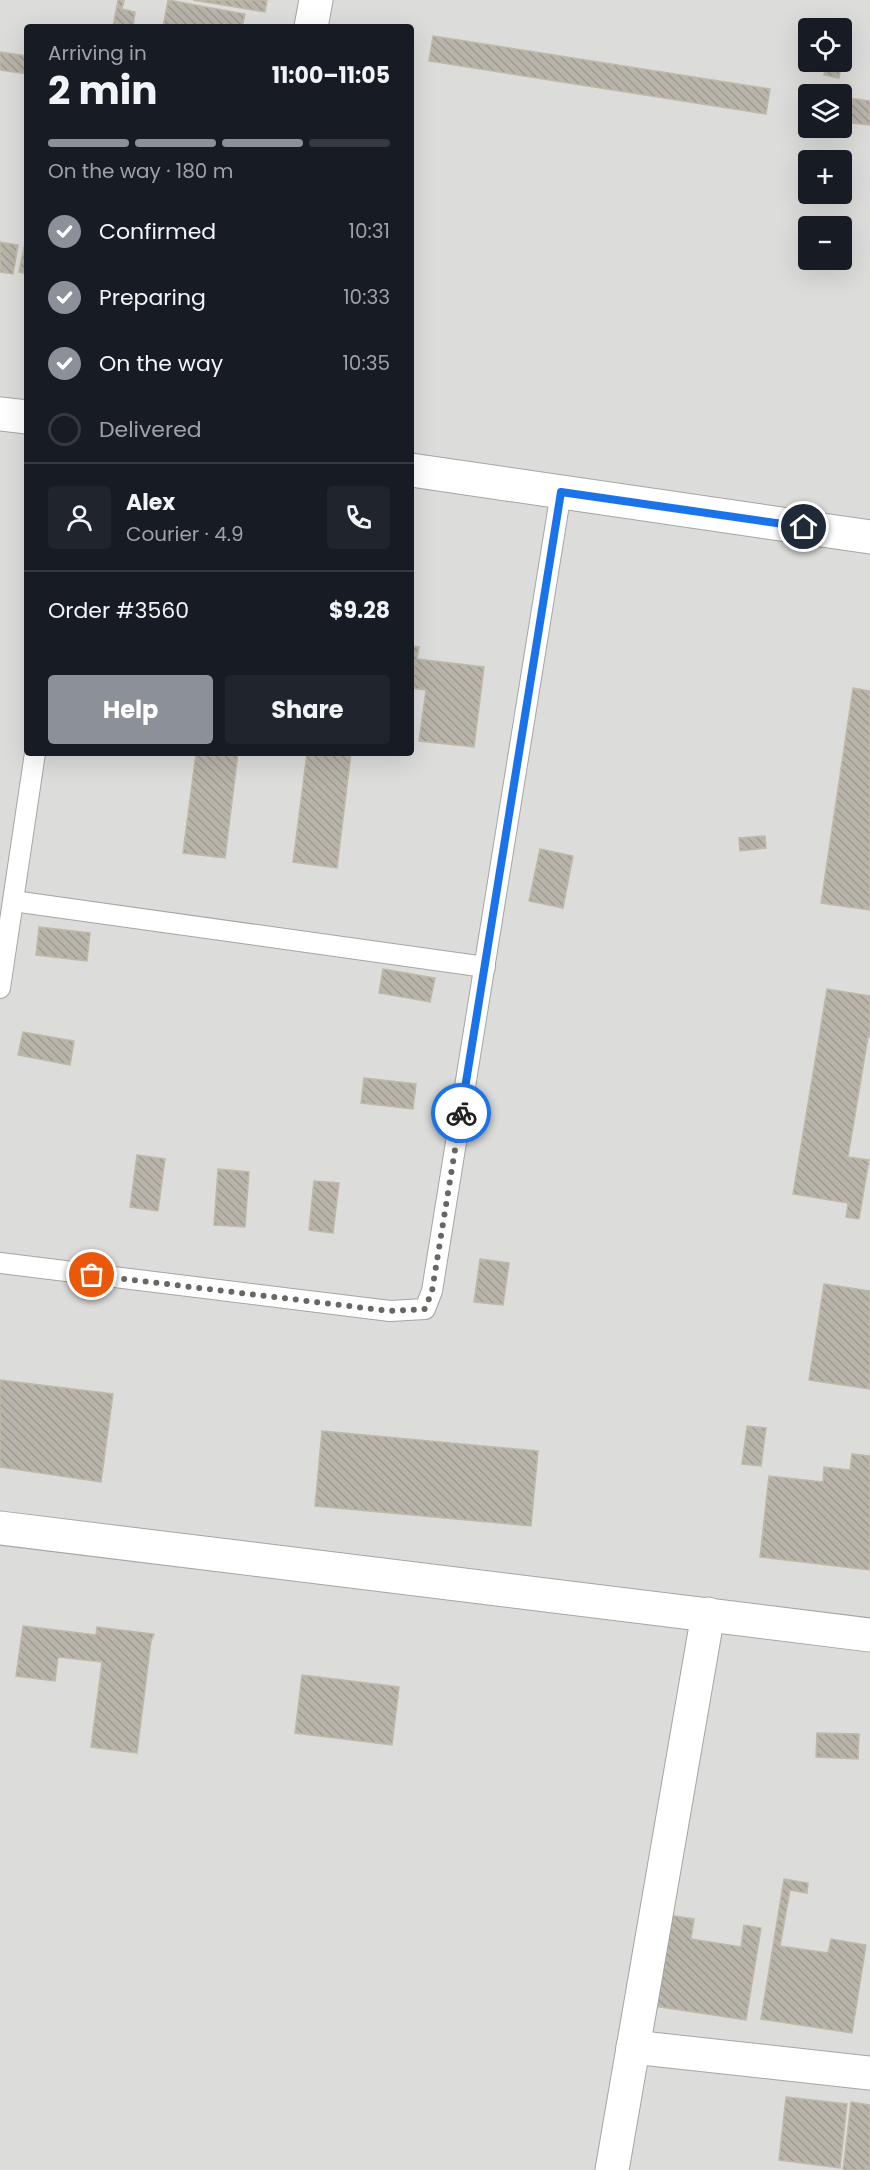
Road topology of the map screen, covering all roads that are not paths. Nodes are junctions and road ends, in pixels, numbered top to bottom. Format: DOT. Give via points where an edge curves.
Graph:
graph roads {
  1 [pos="316,0"];
  2 [pos="312,24"];
  3 [pos="0,414"];
  4 [pos="24,417"];
  5 [pos="414,470"];
  6 [pos="561,492"];
  7 [pos="870,537"];
  8 [pos="35,756"];
  9 [pos="13,901"];
  10 [pos="485,967"];
  11 [pos="0,988"];
  12 [pos="0,1263"];
  13 [pos="0,1528"];
  14 [pos="708,1614"];
  15 [pos="870,1635"];
  16 [pos="633,2047"];
  17 [pos="870,2073"];
  18 [pos="612,2170"];
  1 -- 2 [label="street"];
  3 -- 4 [label="street"];
  5 -- 6 [label="street"];
  6 -- 7 [label="street"];
  6 -- 10 [label="lane"];
  8 -- 9 [label="lane"];
  9 -- 10 [label="lane"];
  9 -- 11 [label="lane"];
  10 -- 12 [label="lane" via="432,1291 425,1309 390,1311"];
  13 -- 14 [label="street"];
  14 -- 15 [label="street"];
  14 -- 16 [label="street"];
  16 -- 17 [label="street"];
  16 -- 18 [label="street"];
}
